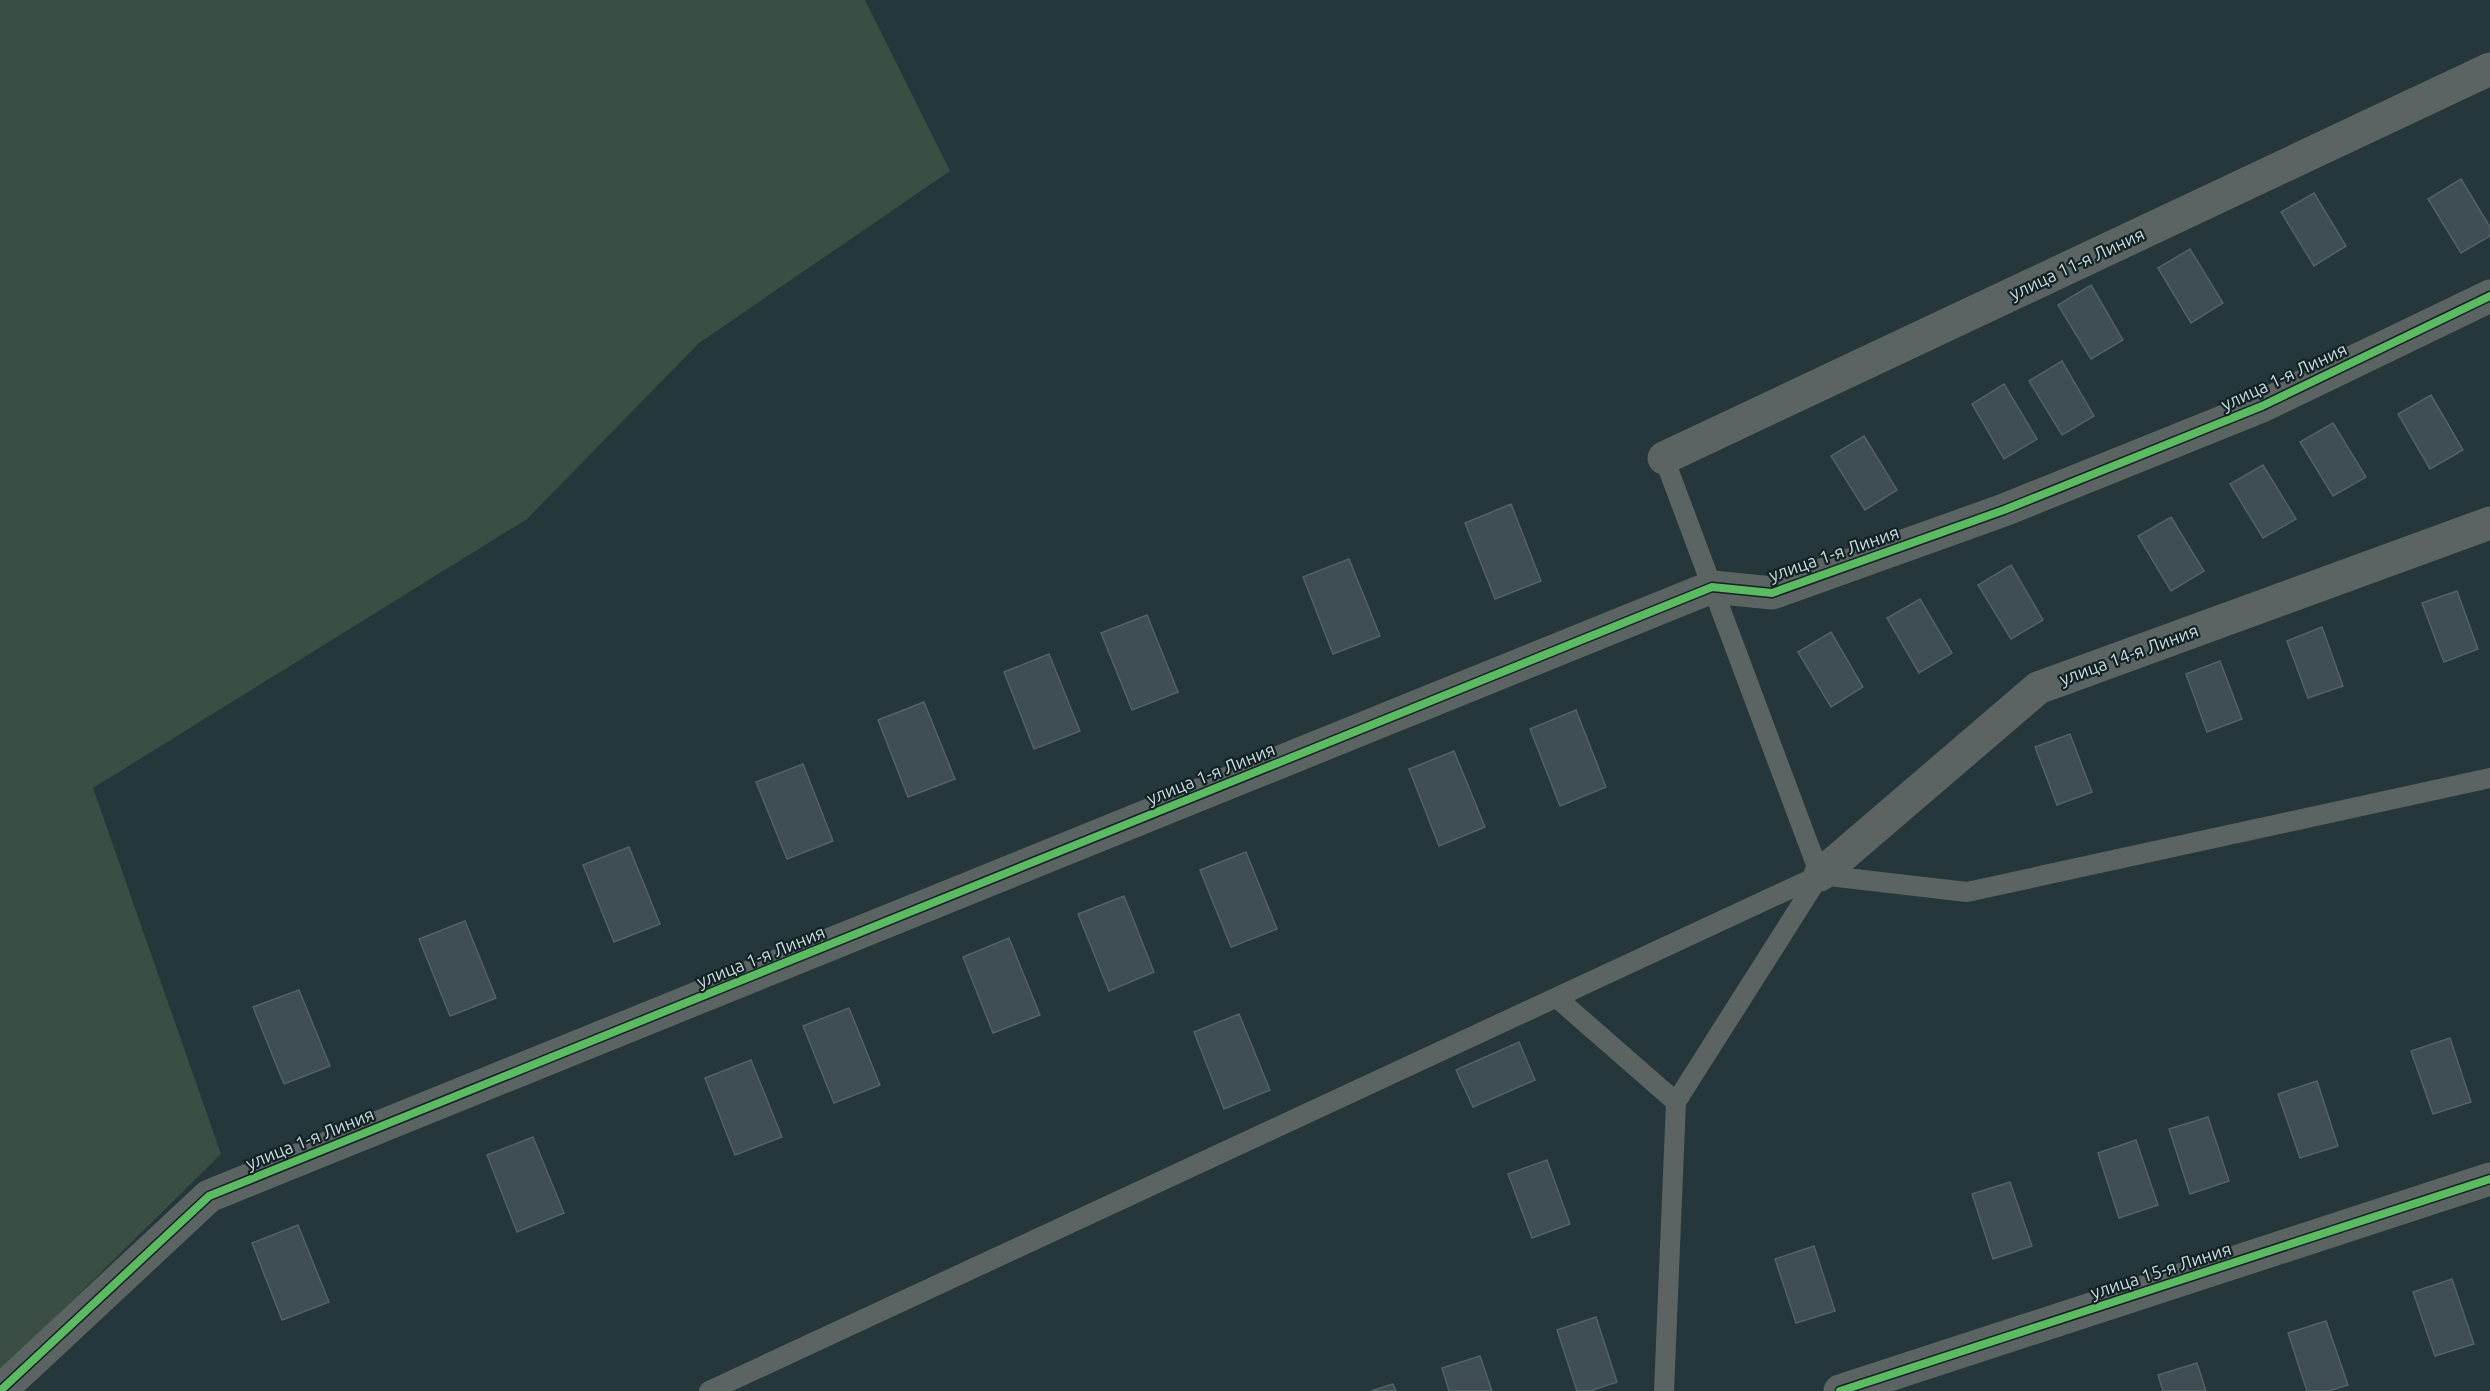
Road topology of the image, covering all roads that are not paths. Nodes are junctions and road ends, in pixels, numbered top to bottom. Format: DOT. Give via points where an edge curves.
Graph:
graph roads {
  1 [pos="2490,69"];
  2 [pos="2490,296"];
  3 [pos="1664,458"];
  4 [pos="2490,523"];
  5 [pos="1712,587"];
  6 [pos="2490,777"];
  7 [pos="1820,876"];
  8 [pos="1557,998"];
  9 [pos="1676,1102"];
  10 [pos="2490,1179"];
  11 [pos="0,1391"];
  12 [pos="709,1391"];
  13 [pos="1664,1391"];
  14 [pos="1840,1391"];
  1 -- 3 [label="street, улица 11-я Линия"];
  2 -- 5 [label="street, улица 1-я Линия" via="2262,406 2004,510 1772,593"];
  3 -- 5 [label="lane"];
  4 -- 7 [label="street, улица 14-я Линия" via="2038,688"];
  5 -- 7 [label="lane"];
  5 -- 11 [label="street, улица 1-я Линия" via="209,1196"];
  6 -- 7 [label="lane" via="1967,892"];
  7 -- 8 [label="lane"];
  7 -- 9 [label="lane"];
  8 -- 9 [label="lane"];
  8 -- 12 [label="lane"];
  9 -- 13 [label="lane"];
  10 -- 14 [label="street, улица 15-я Линия"];
}
